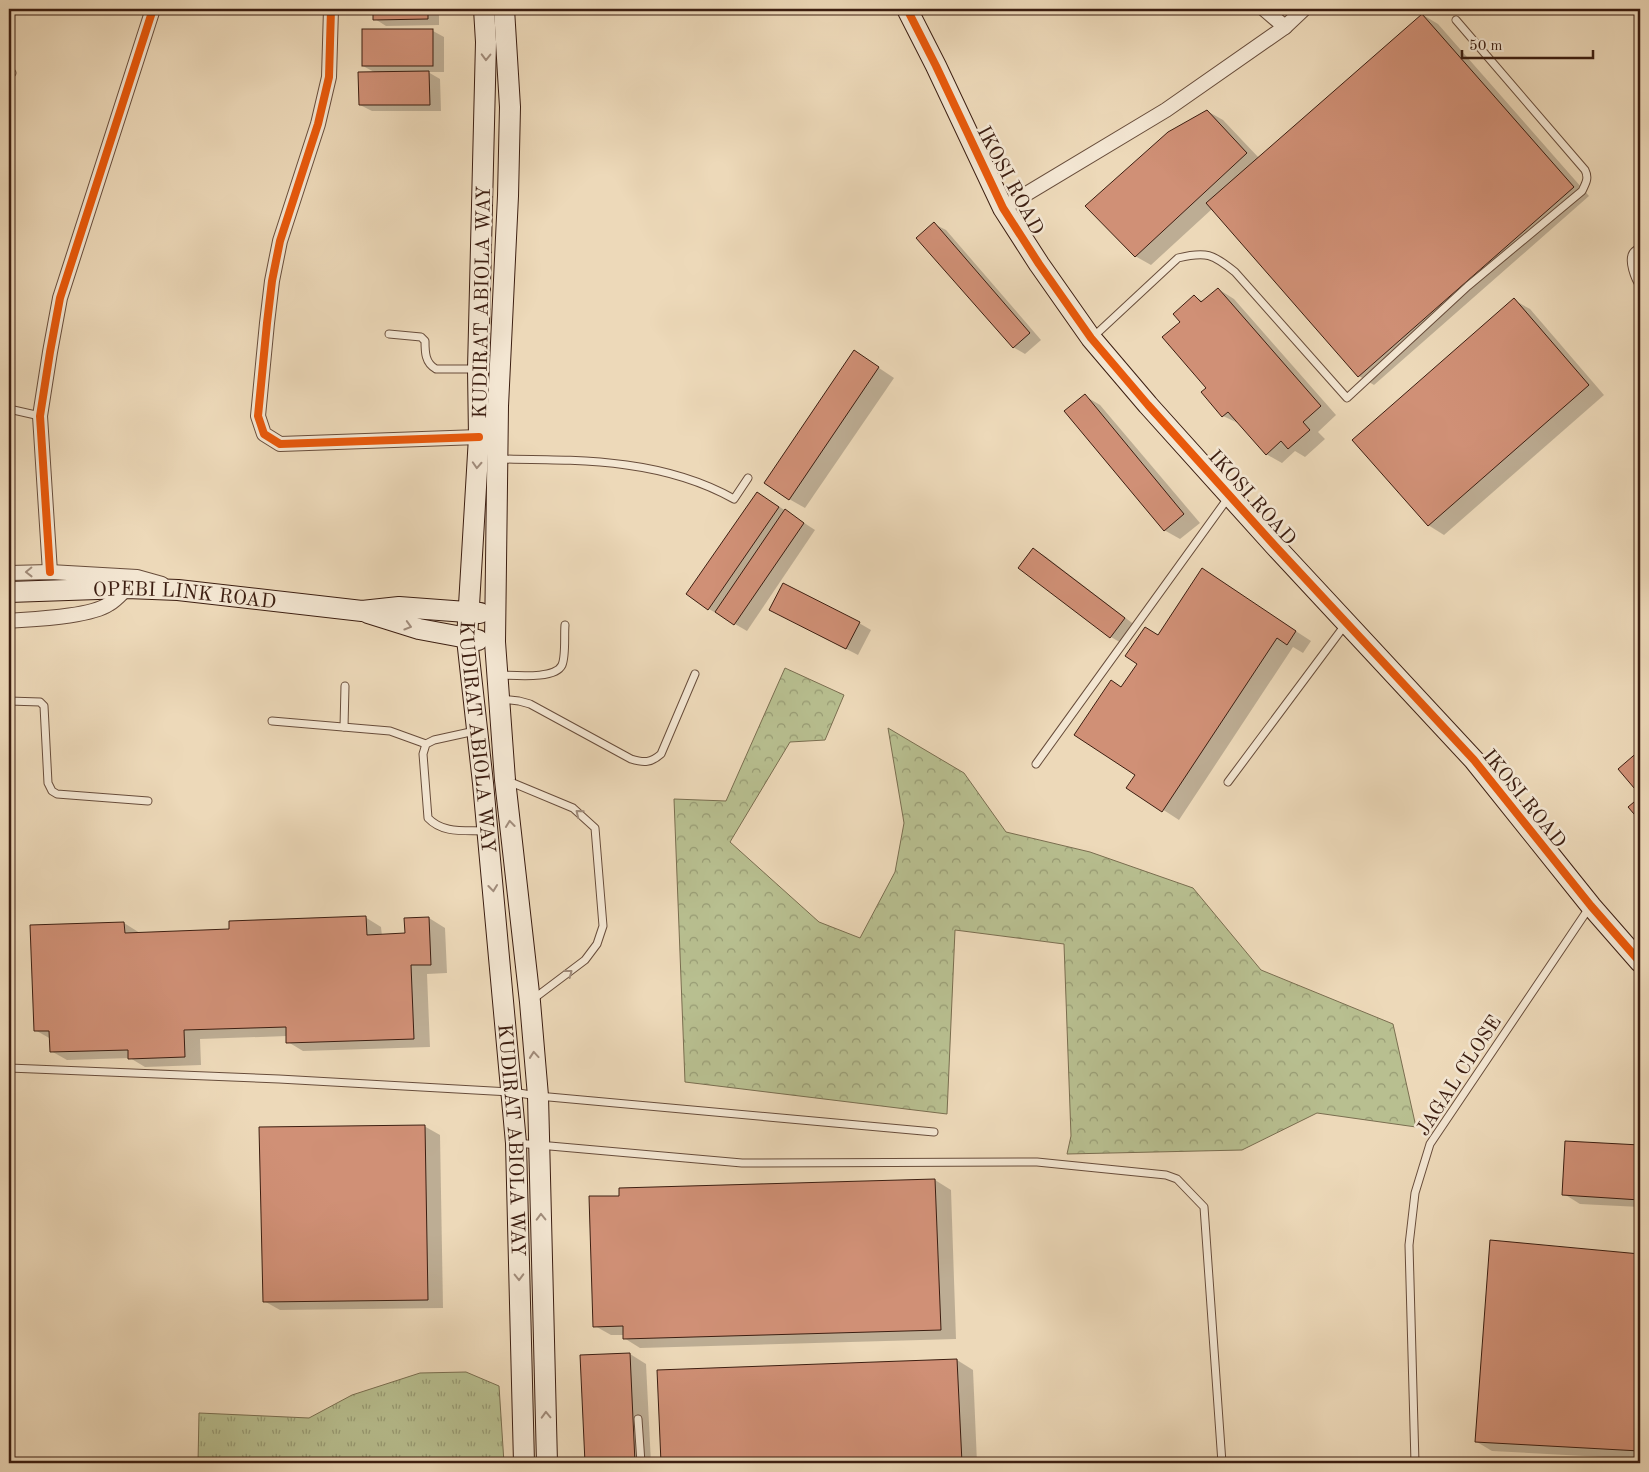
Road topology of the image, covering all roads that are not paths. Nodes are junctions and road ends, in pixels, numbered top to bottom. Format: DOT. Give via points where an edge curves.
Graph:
graph roads {
  1 [pos="153,9"];
  2 [pos="331,9"];
  3 [pos="484,9"];
  4 [pos="504,9"];
  5 [pos="907,9"];
  6 [pos="1264,9"];
  7 [pos="1304,9"];
  8 [pos="1456,20"];
  9 [pos="1285,27"];
  10 [pos="1003,208"];
  11 [pos="1640,247"];
  12 [pos="1640,286"];
  13 [pos="389,334"];
  14 [pos="1091,338"];
  15 [pos="478,369"];
  16 [pos="9,409"];
  17 [pos="40,416"];
  18 [pos="479,437"];
  19 [pos="497,459"];
  20 [pos="748,478"];
  21 [pos="1230,496"];
  22 [pos="50,572"];
  23 [pos="9,573"];
  24 [pos="127,588"];
  25 [pos="178,590"];
  26 [pos="9,592"];
  27 [pos="362,611"];
  28 [pos="468,612"];
  29 [pos="495,616"];
  30 [pos="9,621"];
  31 [pos="1346,623"];
  32 [pos="565,625"];
  33 [pos="467,639"];
  34 [pos="495,642"];
  35 [pos="695,674"];
  36 [pos="498,675"];
  37 [pos="344,686"];
  38 [pos="499,700"];
  39 [pos="9,701"];
  40 [pos="272,721"];
  41 [pos="344,727"];
  42 [pos="477,730"];
  43 [pos="426,744"];
  44 [pos="1036,764"];
  45 [pos="505,780"];
  46 [pos="1228,782"];
  47 [pos="148,801"];
  48 [pos="488,831"];
  49 [pos="1591,906"];
  50 [pos="1640,962"];
  51 [pos="530,1002"];
  52 [pos="9,1068"];
  53 [pos="512,1092"];
  54 [pos="538,1096"];
  55 [pos="934,1132"];
  56 [pos="516,1143"];
  57 [pos="539,1144"];
  58 [pos="638,1418"];
  59 [pos="524,1463"];
  60 [pos="548,1463"];
  61 [pos="641,1463"];
  62 [pos="1222,1463"];
  63 [pos="1415,1463"];
  1 -- 17 [label="street" via="60,298"];
  2 -- 18 [label="street" via="329,77 318,124 280,241 272,282 258,416 264,434 280,444"];
  3 -- 15 [label="main road, KUDIRAT ABIOLA WAY, one-way" via="485,103"];
  4 -- 19 [label="main road, KUDIRAT ABIOLA WAY" via="510,106"];
  5 -- 10 [label="main road, IKOSI ROAD"];
  6 -- 9 [label="street"];
  7 -- 9 [label="street"];
  8 -- 14 [label="lane" via="1585,170 1588,176 1586,183 1582,191 1468,286 1347,398 1235,272 1217,257 1196,253 1178,258"];
  9 -- 10 [label="street" via="1166,110"];
  10 -- 14 [label="main road, IKOSI ROAD"];
  11 -- 12 [label="lane" via="1631,260"];
  13 -- 15 [label="lane" via="421,337 425,341 428,362 436,369"];
  14 -- 21 [label="main road, IKOSI ROAD"];
  15 -- 18 [label="main road, KUDIRAT ABIOLA WAY"];
  16 -- 17 [label="lane"];
  17 -- 22 [label="street"];
  18 -- 28 [label="main road, KUDIRAT ABIOLA WAY, one-way"];
  19 -- 20 [label="lane" via="632,464 693,480 734,499"];
  19 -- 29 [label="main road, KUDIRAT ABIOLA WAY"];
  21 -- 31 [label="main road, IKOSI ROAD"];
  21 -- 44 [label="lane"];
  22 -- 23 [label="street, one-way"];
  22 -- 25 [label="street" via="138,577"];
  24 -- 25 [label="main road, OPEBI LINK ROAD"];
  24 -- 26 [label="main road, OPEBI LINK ROAD"];
  24 -- 30 [label="street" via="99,609 66,616"];
  25 -- 27 [label="main road, OPEBI LINK ROAD"];
  27 -- 28 [label="main road, OPEBI LINK ROAD" via="399,607"];
  27 -- 33 [label="main road, OPEBI LINK ROAD, one-way" via="419,629"];
  28 -- 29 [label="main road, OPEBI LINK ROAD"];
  28 -- 33 [label="main road, KUDIRAT ABIOLA WAY"];
  29 -- 34 [label="main road, KUDIRAT ABIOLA WAY"];
  31 -- 46 [label="lane"];
  31 -- 49 [label="main road, IKOSI ROAD" via="1474,760"];
  32 -- 36 [label="lane" via="563,663 556,672"];
  33 -- 34 [label="main road, OPEBI LINK ROAD"];
  33 -- 42 [label="main road, KUDIRAT ABIOLA WAY"];
  34 -- 36 [label="main road, KUDIRAT ABIOLA WAY"];
  35 -- 38 [label="lane" via="661,754 649,762 631,759 530,704"];
  36 -- 38 [label="main road, KUDIRAT ABIOLA WAY"];
  37 -- 41 [label="lane"];
  38 -- 45 [label="main road, KUDIRAT ABIOLA WAY"];
  39 -- 47 [label="lane" via="40,702 44,706 48,783 52,791"];
  40 -- 41 [label="lane"];
  41 -- 43 [label="lane" via="390,732"];
  42 -- 43 [label="lane"];
  42 -- 48 [label="main road, KUDIRAT ABIOLA WAY"];
  43 -- 48 [label="lane" via="422,754 428,818 443,829"];
  51 -- 45 [label="main road, KUDIRAT ABIOLA WAY, one-way"];
  51 -- 45 [label="lane, one-way" via="585,960 597,944 603,926 594,828 573,808"];
  48 -- 53 [label="main road, KUDIRAT ABIOLA WAY, one-way"];
  49 -- 50 [label="main road, IKOSI ROAD"];
  49 -- 63 [label="lane, JAGAL CLOSE" via="1430,1144 1414,1193 1409,1245"];
  54 -- 51 [label="main road, KUDIRAT ABIOLA WAY, one-way"];
  52 -- 53 [label="lane"];
  53 -- 54 [label="lane"];
  53 -- 56 [label="main road, KUDIRAT ABIOLA WAY"];
  54 -- 55 [label="lane"];
  54 -- 57 [label="main road, KUDIRAT ABIOLA WAY"];
  56 -- 57 [label="lane"];
  56 -- 59 [label="main road, KUDIRAT ABIOLA WAY, one-way"];
  60 -- 57 [label="main road, KUDIRAT ABIOLA WAY, one-way"];
  57 -- 62 [label="lane" via="742,1163 1037,1162 1166,1175 1177,1179 1204,1207"];
  58 -- 61 [label="lane"];
}
